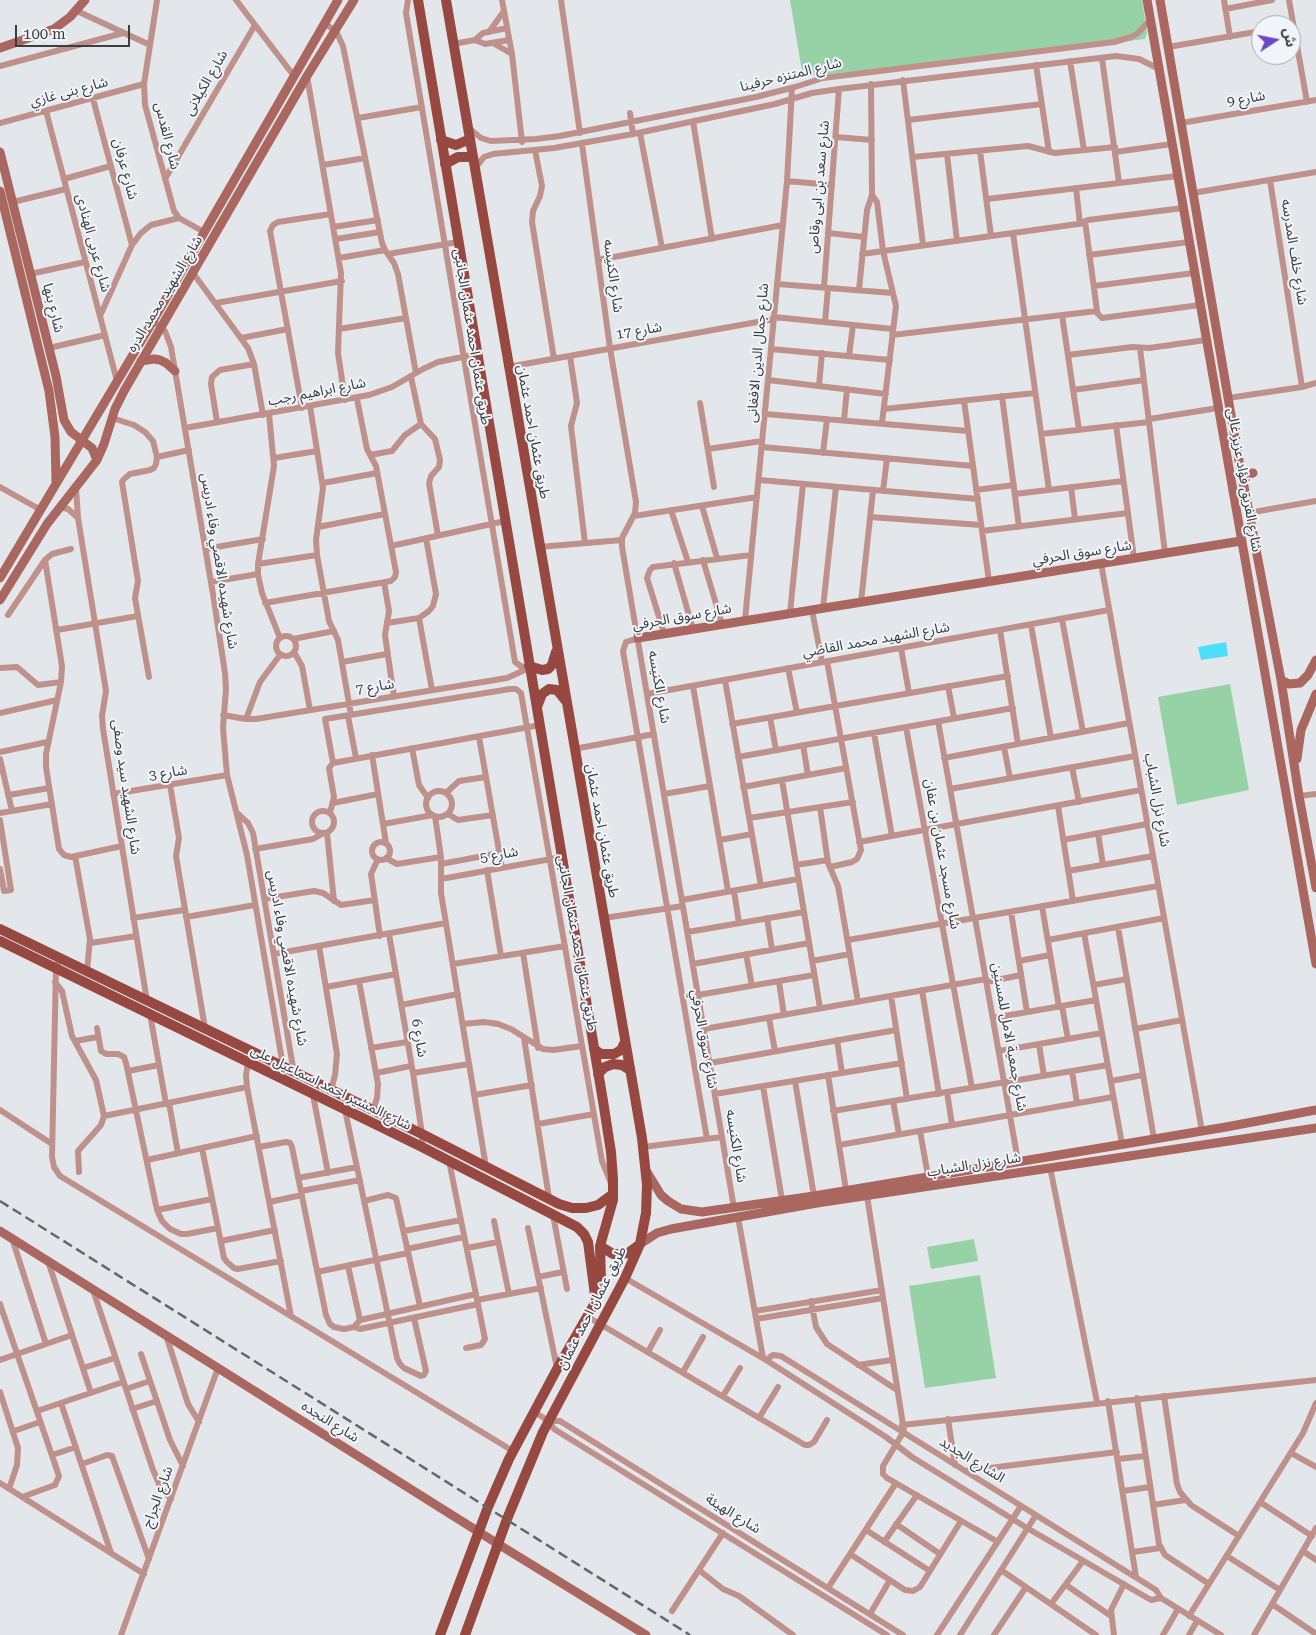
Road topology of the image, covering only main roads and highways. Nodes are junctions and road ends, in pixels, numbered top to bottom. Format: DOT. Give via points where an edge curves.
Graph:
graph roads {
  1 [pos="418,0"];
  2 [pos="446,0"];
  3 [pos="470,139"];
  4 [pos="441,140"];
  5 [pos="474,162"];
  6 [pos="445,164"];
  7 [pos="556,650"];
  8 [pos="529,667"];
  9 [pos="565,700"];
  10 [pos="537,708"];
  11 [pos="0,929"];
  12 [pos="0,941"];
  13 [pos="625,1042"];
  14 [pos="594,1049"];
  15 [pos="630,1070"];
  16 [pos="598,1074"];
  17 [pos="613,1192"];
  18 [pos="640,1244"];
  19 [pos="600,1246"];
  20 [pos="595,1303"];
  21 [pos="543,1432"];
  22 [pos="511,1455"];
  23 [pos="440,1635"];
  24 [pos="465,1635"];
  1 -- 4 [label="main road, طريق عثمان احمد عثمان"];
  2 -- 3 [label="main road, طريق عثمان احمد عثمان"];
  3 -- 4 [label="main road" via="456,144"];
  3 -- 5 [label="main road, طريق عثمان احمد عثمان"];
  4 -- 6 [label="main road, طريق عثمان احمد عثمان"];
  5 -- 6 [label="main road" via="458,156"];
  5 -- 7 [label="main road, طريق عثمان احمد عثمان"];
  6 -- 8 [label="main road, طريق عثمان احمد عثمان"];
  7 -- 8 [label="main road" via="554,662 548,669"];
  7 -- 9 [label="main road, طريق عثمان احمد عثمان"];
  8 -- 10 [label="main road, طريق عثمان احمد عثمان"];
  9 -- 10 [label="main road" via="557,690 548,689 542,694"];
  9 -- 13 [label="main road, طريق عثمان احمد عثمان"];
  10 -- 14 [label="main road, طريق عثمان احمد عثمان"];
  11 -- 17 [label="main road, شارع المشير احمد اسماعيل على" via="566,1206 579,1209 598,1205"];
  12 -- 20 [label="main road, شارع المشير احمد اسماعيل على" via="422,1147 577,1228 588,1242"];
  13 -- 14 [label="main road" via="614,1054 601,1054"];
  13 -- 15 [label="main road, طريق عثمان احمد عثمان"];
  14 -- 16 [label="main road, طريق عثمان احمد عثمان"];
  15 -- 16 [label="main road" via="613,1064"];
  15 -- 18 [label="main road, طريق عثمان احمد عثمان" via="646,1172 646,1213"];
  16 -- 17 [label="main road, طريق عثمان احمد عثمان" via="611,1152"];
  17 -- 19 [label="main road, طريق عثمان احمد عثمان"];
  18 -- 19 [label="main road" via="635,1250 621,1254 613,1254"];
  18 -- 21 [label="main road, طريق عثمان احمد عثمان"];
  19 -- 20 [label="main road, طريق عثمان احمد عثمان" via="601,1281"];
  20 -- 22 [label="main road, طريق عثمان احمد عثمان"];
  21 -- 22 [label="main road" via="538,1426 533,1427 519,1454"];
  21 -- 24 [label="main road, طريق عثمان احمد عثمان"];
  22 -- 23 [label="main road, طريق عثمان احمد عثمان"];
}
